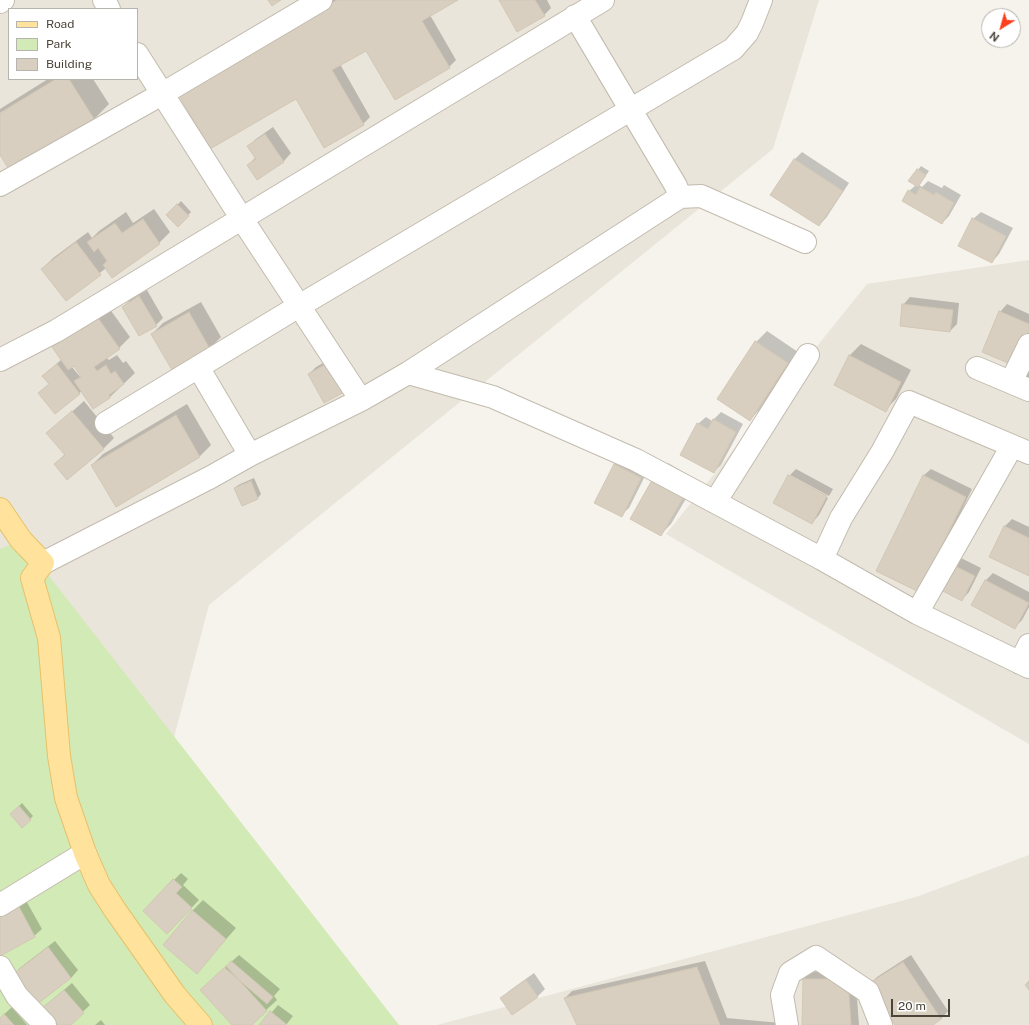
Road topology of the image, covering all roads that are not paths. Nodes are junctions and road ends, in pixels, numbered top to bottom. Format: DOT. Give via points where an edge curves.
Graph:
graph roads {
  1 [pos="321,0"];
  2 [pos="603,0"];
  3 [pos="761,0"];
  4 [pos="576,16"];
  5 [pos="138,56"];
  6 [pos="162,94"];
  7 [pos="631,110"];
  8 [pos="0,185"];
  9 [pos="680,197"];
  10 [pos="242,219"];
  11 [pos="804,242"];
  12 [pos="299,306"];
  13 [pos="1029,345"];
  14 [pos="808,355"];
  15 [pos="0,360"];
  16 [pos="198,367"];
  17 [pos="977,368"];
  18 [pos="408,373"];
  19 [pos="1020,386"];
  20 [pos="361,400"];
  21 [pos="106,424"];
  22 [pos="1020,450"];
  23 [pos="250,455"];
  24 [pos="715,502"];
  25 [pos="0,508"];
  26 [pos="822,559"];
  27 [pos="43,563"];
  28 [pos="917,612"];
  29 [pos="1026,658"];
  30 [pos="85,853"];
  31 [pos="0,905"];
  32 [pos="0,967"];
  33 [pos="45,1025"];
  34 [pos="201,1025"];
  35 [pos="787,1025"];
  36 [pos="881,1025"];
  1 -- 6 [label="street"];
  2 -- 4 [label="street"];
  3 -- 7 [label="street" via="749,28 733,49"];
  4 -- 7 [label="street"];
  4 -- 10 [label="street"];
  5 -- 6 [label="street"];
  6 -- 8 [label="street"];
  6 -- 10 [label="street"];
  7 -- 9 [label="street"];
  7 -- 12 [label="street"];
  9 -- 11 [label="street" via="701,196"];
  9 -- 18 [label="street"];
  10 -- 12 [label="street"];
  10 -- 15 [label="street" via="56,331"];
  12 -- 16 [label="street"];
  12 -- 20 [label="street"];
  13 -- 19 [label="street"];
  14 -- 24 [label="street"];
  16 -- 21 [label="street"];
  16 -- 23 [label="street"];
  17 -- 19 [label="street"];
  18 -- 20 [label="street"];
  18 -- 24 [label="street" via="494,397 636,460"];
  20 -- 23 [label="street"];
  22 -- 26 [label="street" via="909,402 842,518"];
  22 -- 28 [label="street"];
  23 -- 27 [label="street"];
  24 -- 26 [label="street"];
  25 -- 27 [label="main road" via="21,540"];
  26 -- 28 [label="street"];
  27 -- 30 [label="main road" via="32,578 49,638 66,798"];
  28 -- 29 [label="street"];
  30 -- 31 [label="street"];
  30 -- 34 [label="main road" via="99,885 115,910 176,995"];
  32 -- 33 [label="street" via="17,996"];
  35 -- 36 [label="street" via="782,995 790,973 816,957 868,992"];
}
